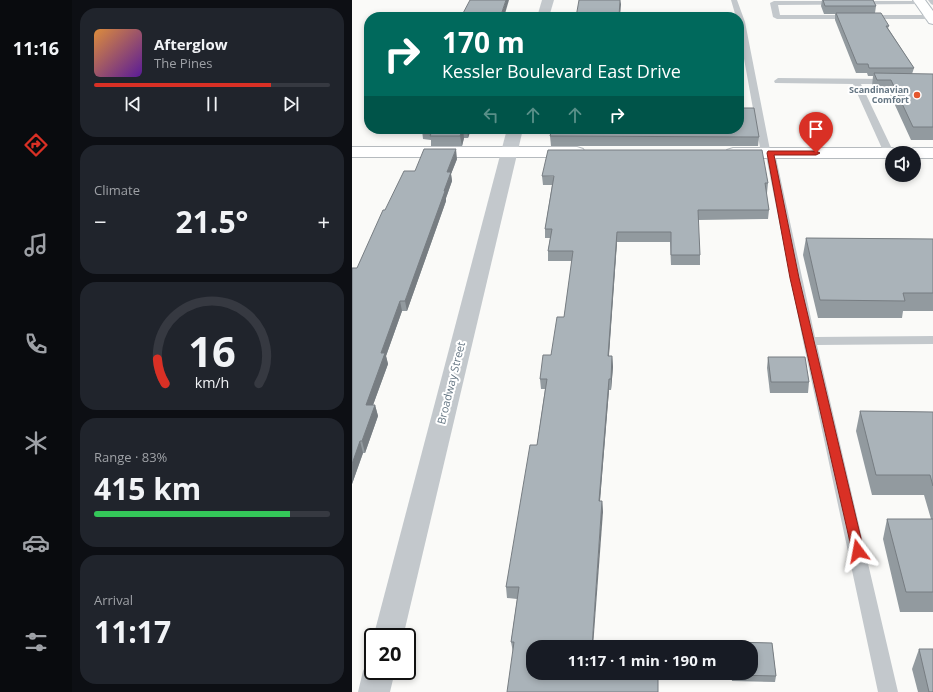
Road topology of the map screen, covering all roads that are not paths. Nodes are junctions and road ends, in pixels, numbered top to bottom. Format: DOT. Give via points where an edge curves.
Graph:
graph roads {
  1 [pos="548,0"];
  2 [pos="734,0"];
  3 [pos="926,2"];
  4 [pos="544,12"];
  5 [pos="738,12"];
  6 [pos="932,18"];
  7 [pos="744,37"];
  8 [pos="778,81"];
  9 [pos="856,81"];
  10 [pos="894,81"];
  11 [pos="514,134"];
  12 [pos="887,146"];
  13 [pos="352,152"];
  14 [pos="509,152"];
  15 [pos="595,152"];
  16 [pos="719,153"];
  17 [pos="768,153"];
  18 [pos="885,153"];
  19 [pos="921,153"];
  20 [pos="933,153"];
  21 [pos="933,340"];
  22 [pos="809,341"];
  23 [pos="390,628"];
  24 [pos="377,680"];
  25 [pos="374,692"];
  26 [pos="888,692"];
  1 -- 4 [label="street"];
  2 -- 5 [label="lane"];
  3 -- 6 [label="main road"];
  3 -- 6 [label="lane" via="774,4 777,17"];
  7 -- 17 [label="lane"];
  8 -- 9 [label="lane"];
  9 -- 10 [label="lane"];
  9 -- 12 [label="lane"];
  11 -- 14 [label="street, Broadway Street"];
  13 -- 14 [label="main road"];
  14 -- 15 [label="main road"];
  14 -- 23 [label="street, Broadway Street"];
  16 -- 17 [label="main road"];
  17 -- 18 [label="main road"];
  17 -- 22 [label="lane"];
  19 -- 20 [label="main road"];
  21 -- 22 [label="lane"];
  22 -- 26 [label="lane" via="862,567"];
  24 -- 25 [label="street"];
}
